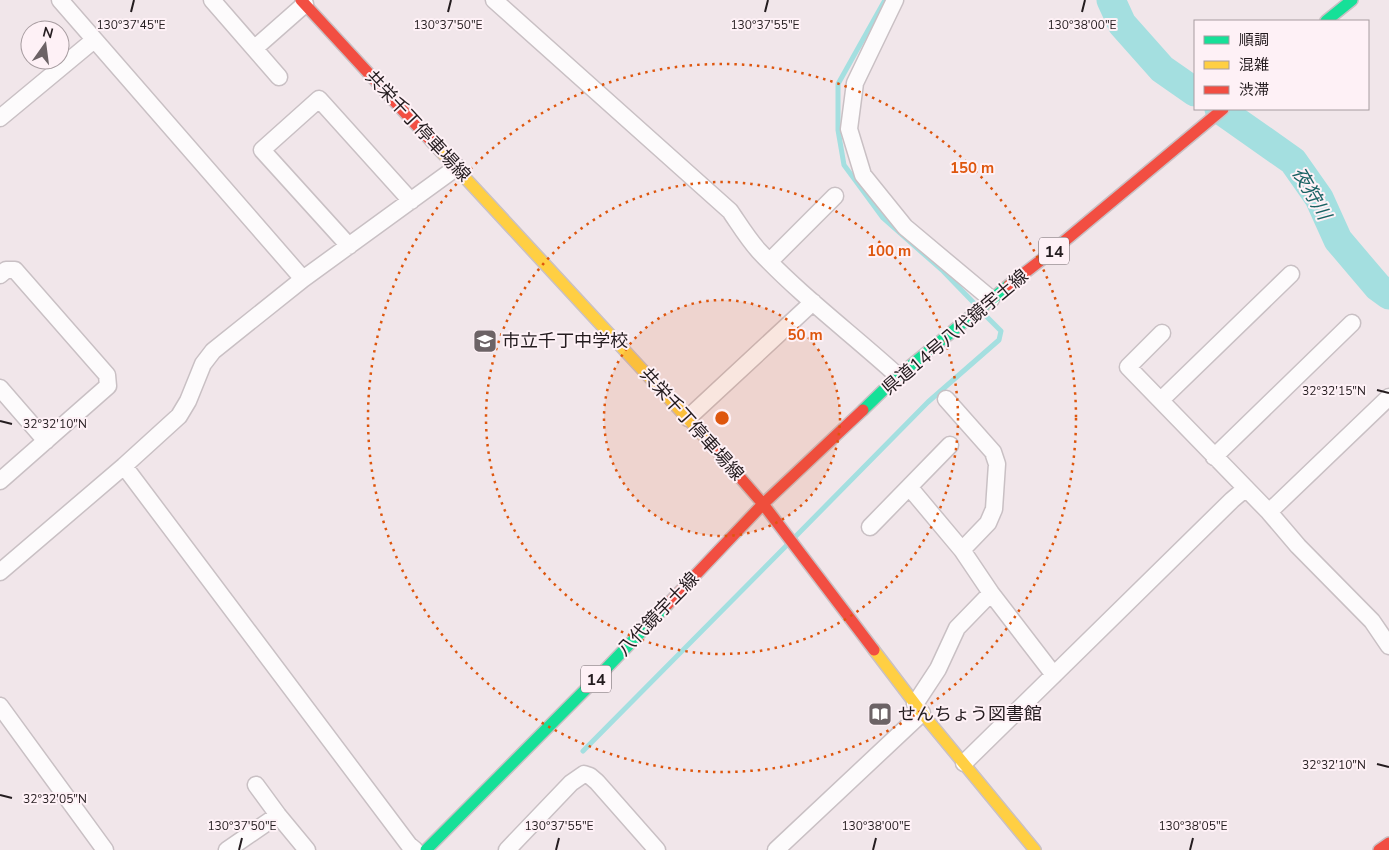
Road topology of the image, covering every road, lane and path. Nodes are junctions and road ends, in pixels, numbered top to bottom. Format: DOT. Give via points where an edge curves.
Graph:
graph roads {
  1 [pos="60,0"];
  2 [pos="212,0"];
  3 [pos="494,0"];
  4 [pos="895,0"];
  5 [pos="1352,0"];
  6 [pos="303,2"];
  7 [pos="1327,20"];
  8 [pos="94,40"];
  9 [pos="255,48"];
  10 [pos="279,77"];
  11 [pos="1222,110"];
  12 [pos="0,118"];
  13 [pos="457,167"];
  14 [pos="835,196"];
  15 [pos="411,201"];
  16 [pos="348,246"];
  17 [pos="770,261"];
  18 [pos="1291,274"];
  19 [pos="0,275"];
  20 [pos="303,279"];
  21 [pos="989,300"];
  22 [pos="813,302"];
  23 [pos="1352,323"];
  24 [pos="1162,333"];
  25 [pos="898,376"];
  26 [pos="0,388"];
  27 [pos="1389,397"];
  28 [pos="946,399"];
  29 [pos="1161,400"];
  30 [pos="688,418"];
  31 [pos="46,441"];
  32 [pos="950,445"];
  33 [pos="1214,457"];
  34 [pos="124,466"];
  35 [pos="0,482"];
  36 [pos="910,488"];
  37 [pos="1245,489"];
  38 [pos="766,509"];
  39 [pos="1269,512"];
  40 [pos="870,527"];
  41 [pos="962,550"];
  42 [pos="0,572"];
  43 [pos="991,594"];
  44 [pos="1389,646"];
  45 [pos="1054,674"];
  46 [pos="0,706"];
  47 [pos="918,708"];
  48 [pos="964,763"];
  49 [pos="256,785"];
  50 [pos="278,815"];
  51 [pos="1389,844"];
  52 [pos="104,850"];
  53 [pos="227,850"];
  54 [pos="307,850"];
  55 [pos="415,850"];
  56 [pos="426,850"];
  57 [pos="507,850"];
  58 [pos="658,850"];
  59 [pos="776,850"];
  60 [pos="1034,850"];
  61 [pos="1379,850"];
  1 -- 8 [label="street"];
  2 -- 9 [label="street"];
  3 -- 17 [label="street" via="730,211"];
  4 -- 21 [label="street" via="855,83 849,129 863,175 905,227"];
  5 -- 7 [label="main road"];
  6 -- 9 [label="street"];
  6 -- 13 [label="main road, 共栄千丁停車場線"];
  8 -- 12 [label="street"];
  8 -- 20 [label="street"];
  9 -- 10 [label="street"];
  11 -- 21 [label="main road, 県道14号八代鏡宇土線 / 14"];
  13 -- 15 [label="street"];
  13 -- 30 [label="main road, 共栄千丁停車場線"];
  14 -- 17 [label="street"];
  15 -- 16 [label="street"];
  15 -- 16 [label="street" via="319,99 262,150"];
  16 -- 20 [label="street"];
  17 -- 22 [label="street"];
  18 -- 29 [label="street"];
  19 -- 31 [label="street" via="6,270 15,270 107,375 108,386"];
  20 -- 34 [label="street" via="213,351 203,364 179,416"];
  21 -- 25 [label="main road, 県道14号八代鏡宇土線 / 14"];
  22 -- 25 [label="street"];
  22 -- 30 [label="street"];
  23 -- 33 [label="street"];
  24 -- 29 [label="street" via="1123,362"];
  25 -- 38 [label="main road, 県道14号八代鏡宇土線 / 14"];
  26 -- 31 [label="street"];
  27 -- 39 [label="street"];
  28 -- 41 [label="street" via="993,452 997,464 994,509 988,523"];
  29 -- 33 [label="street"];
  30 -- 38 [label="main road, 共栄千丁停車場線"];
  31 -- 35 [label="street"];
  32 -- 36 [label="street"];
  33 -- 37 [label="street"];
  34 -- 42 [label="street"];
  34 -- 55 [label="street"];
  36 -- 40 [label="street"];
  36 -- 41 [label="street"];
  37 -- 39 [label="street"];
  37 -- 45 [label="street"];
  38 -- 47 [label="main road, 共栄千丁停車場線"];
  38 -- 56 [label="main road, 八代鏡宇土線 / 14"];
  39 -- 44 [label="street" via="1372,621"];
  41 -- 43 [label="street"];
  43 -- 45 [label="street"];
  43 -- 47 [label="street" via="957,628"];
  45 -- 48 [label="street"];
  46 -- 52 [label="street"];
  47 -- 48 [label="main road, 共栄千丁停車場線"];
  47 -- 59 [label="street"];
  48 -- 60 [label="main road, 共栄千丁停車場線"];
  49 -- 50 [label="street"];
  50 -- 53 [label="street"];
  50 -- 54 [label="street"];
  51 -- 61 [label="main road"];
  57 -- 58 [label="street" via="571,783 584,774 596,782"];
}
